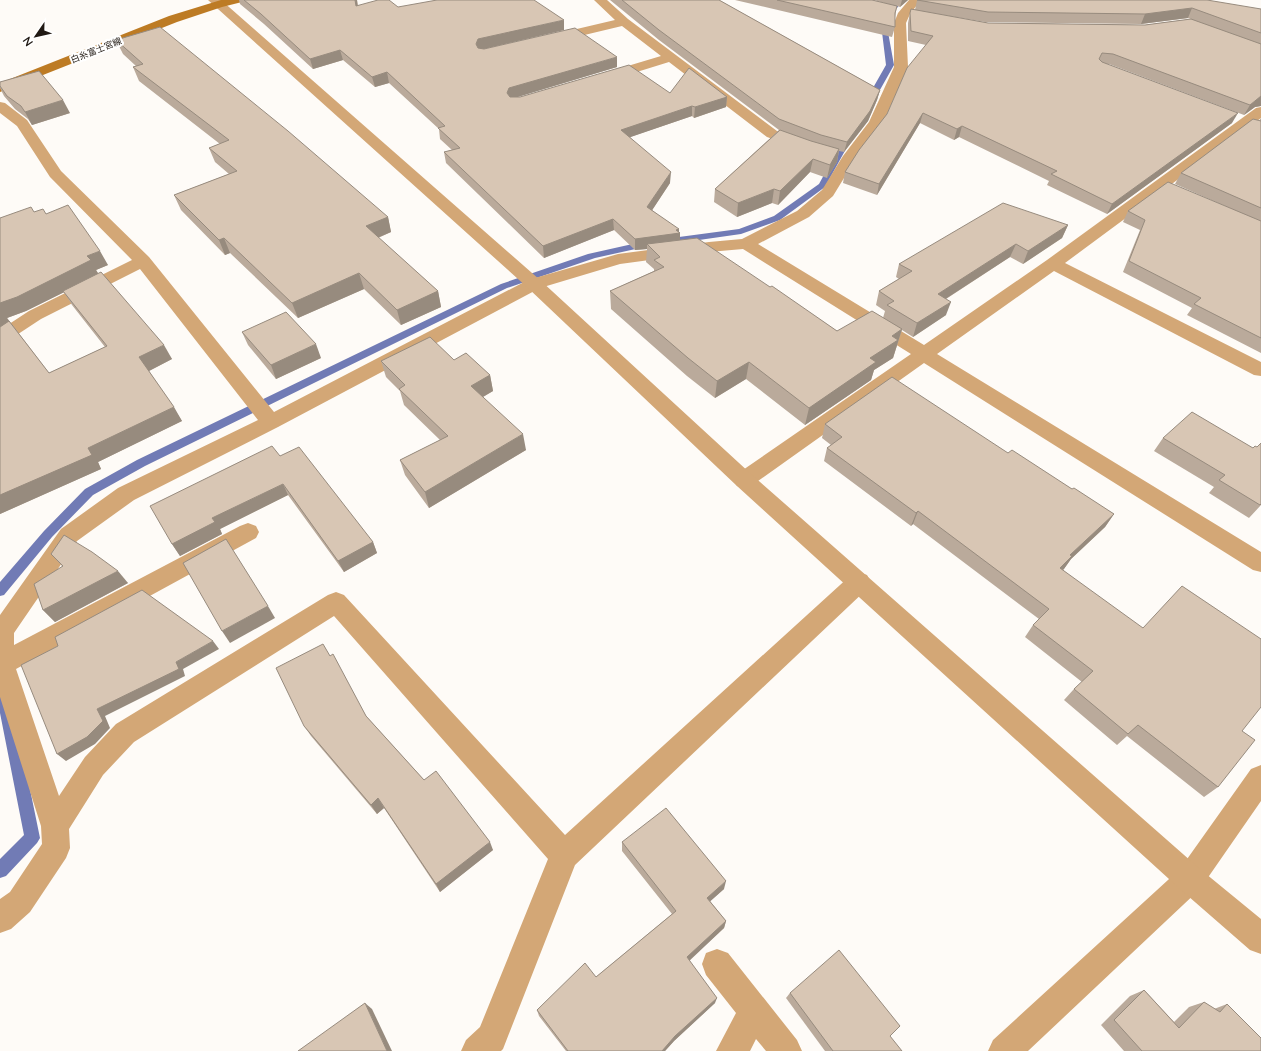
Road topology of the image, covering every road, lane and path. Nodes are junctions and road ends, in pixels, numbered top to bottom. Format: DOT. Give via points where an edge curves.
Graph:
graph roads {
  1 [pos="238,0"];
  2 [pos="600,0"];
  3 [pos="915,0"];
  4 [pos="216,2"];
  5 [pos="898,11"];
  6 [pos="919,16"];
  7 [pos="624,22"];
  8 [pos="539,42"];
  9 [pos="672,57"];
  10 [pos="590,81"];
  11 [pos="0,88"];
  12 [pos="0,106"];
  13 [pos="1261,111"];
  14 [pos="1246,122"];
  15 [pos="814,150"];
  16 [pos="746,244"];
  17 [pos="143,261"];
  18 [pos="1053,264"];
  19 [pos="534,284"];
  20 [pos="0,338"];
  21 [pos="925,354"];
  22 [pos="1261,370"];
  23 [pos="271,422"];
  24 [pos="744,480"];
  25 [pos="248,532"];
  26 [pos="1261,563"];
  27 [pos="859,582"];
  28 [pos="1,634"];
  29 [pos="2,664"];
  30 [pos="1261,778"];
  31 [pos="55,826"];
  32 [pos="564,855"];
  33 [pos="1190,879"];
  34 [pos="0,918"];
  35 [pos="1261,939"];
  36 [pos="717,964"];
  37 [pos="754,1011"];
  38 [pos="477,1051"];
  39 [pos="732,1051"];
  40 [pos="786,1051"];
  41 [pos="1004,1051"];
  1 -- 4 [label="main road, 白糸富士宮線"];
  2 -- 7 [label="street"];
  3 -- 5 [label="street"];
  4 -- 11 [label="main road, 白糸富士宮線"];
  4 -- 19 [label="street"];
  5 -- 6 [label="street"];
  5 -- 16 [label="street" via="901,67 876,123 841,157 828,192 803,214"];
  7 -- 8 [label="street"];
  7 -- 9 [label="street"];
  9 -- 10 [label="street"];
  9 -- 15 [label="street" via="772,134"];
  12 -- 17 [label="street" via="22,123 55,174"];
  13 -- 14 [label="street"];
  14 -- 18 [label="street" via="1168,187"];
  16 -- 19 [label="street" via="618,259"];
  16 -- 21 [label="street"];
  17 -- 20 [label="street" via="35,315"];
  17 -- 23 [label="street"];
  18 -- 21 [label="street"];
  18 -- 22 [label="street"];
  19 -- 23 [label="street"];
  19 -- 24 [label="street"];
  21 -- 24 [label="street"];
  21 -- 26 [label="street"];
  23 -- 28 [label="street" via="126,494 69,535"];
  24 -- 27 [label="street"];
  25 -- 29 [label="street"];
  27 -- 32 [label="street"];
  27 -- 33 [label="street"];
  28 -- 29 [label="street"];
  29 -- 31 [label="street"];
  30 -- 33 [label="street"];
  31 -- 32 [label="street" via="94,766 125,733 336,602"];
  31 -- 34 [label="street" via="56,848 20,902"];
  32 -- 38 [label="street" via="492,1038"];
  33 -- 35 [label="street"];
  33 -- 41 [label="street"];
  36 -- 37 [label="street"];
  37 -- 39 [label="street"];
  37 -- 40 [label="street"];
}
